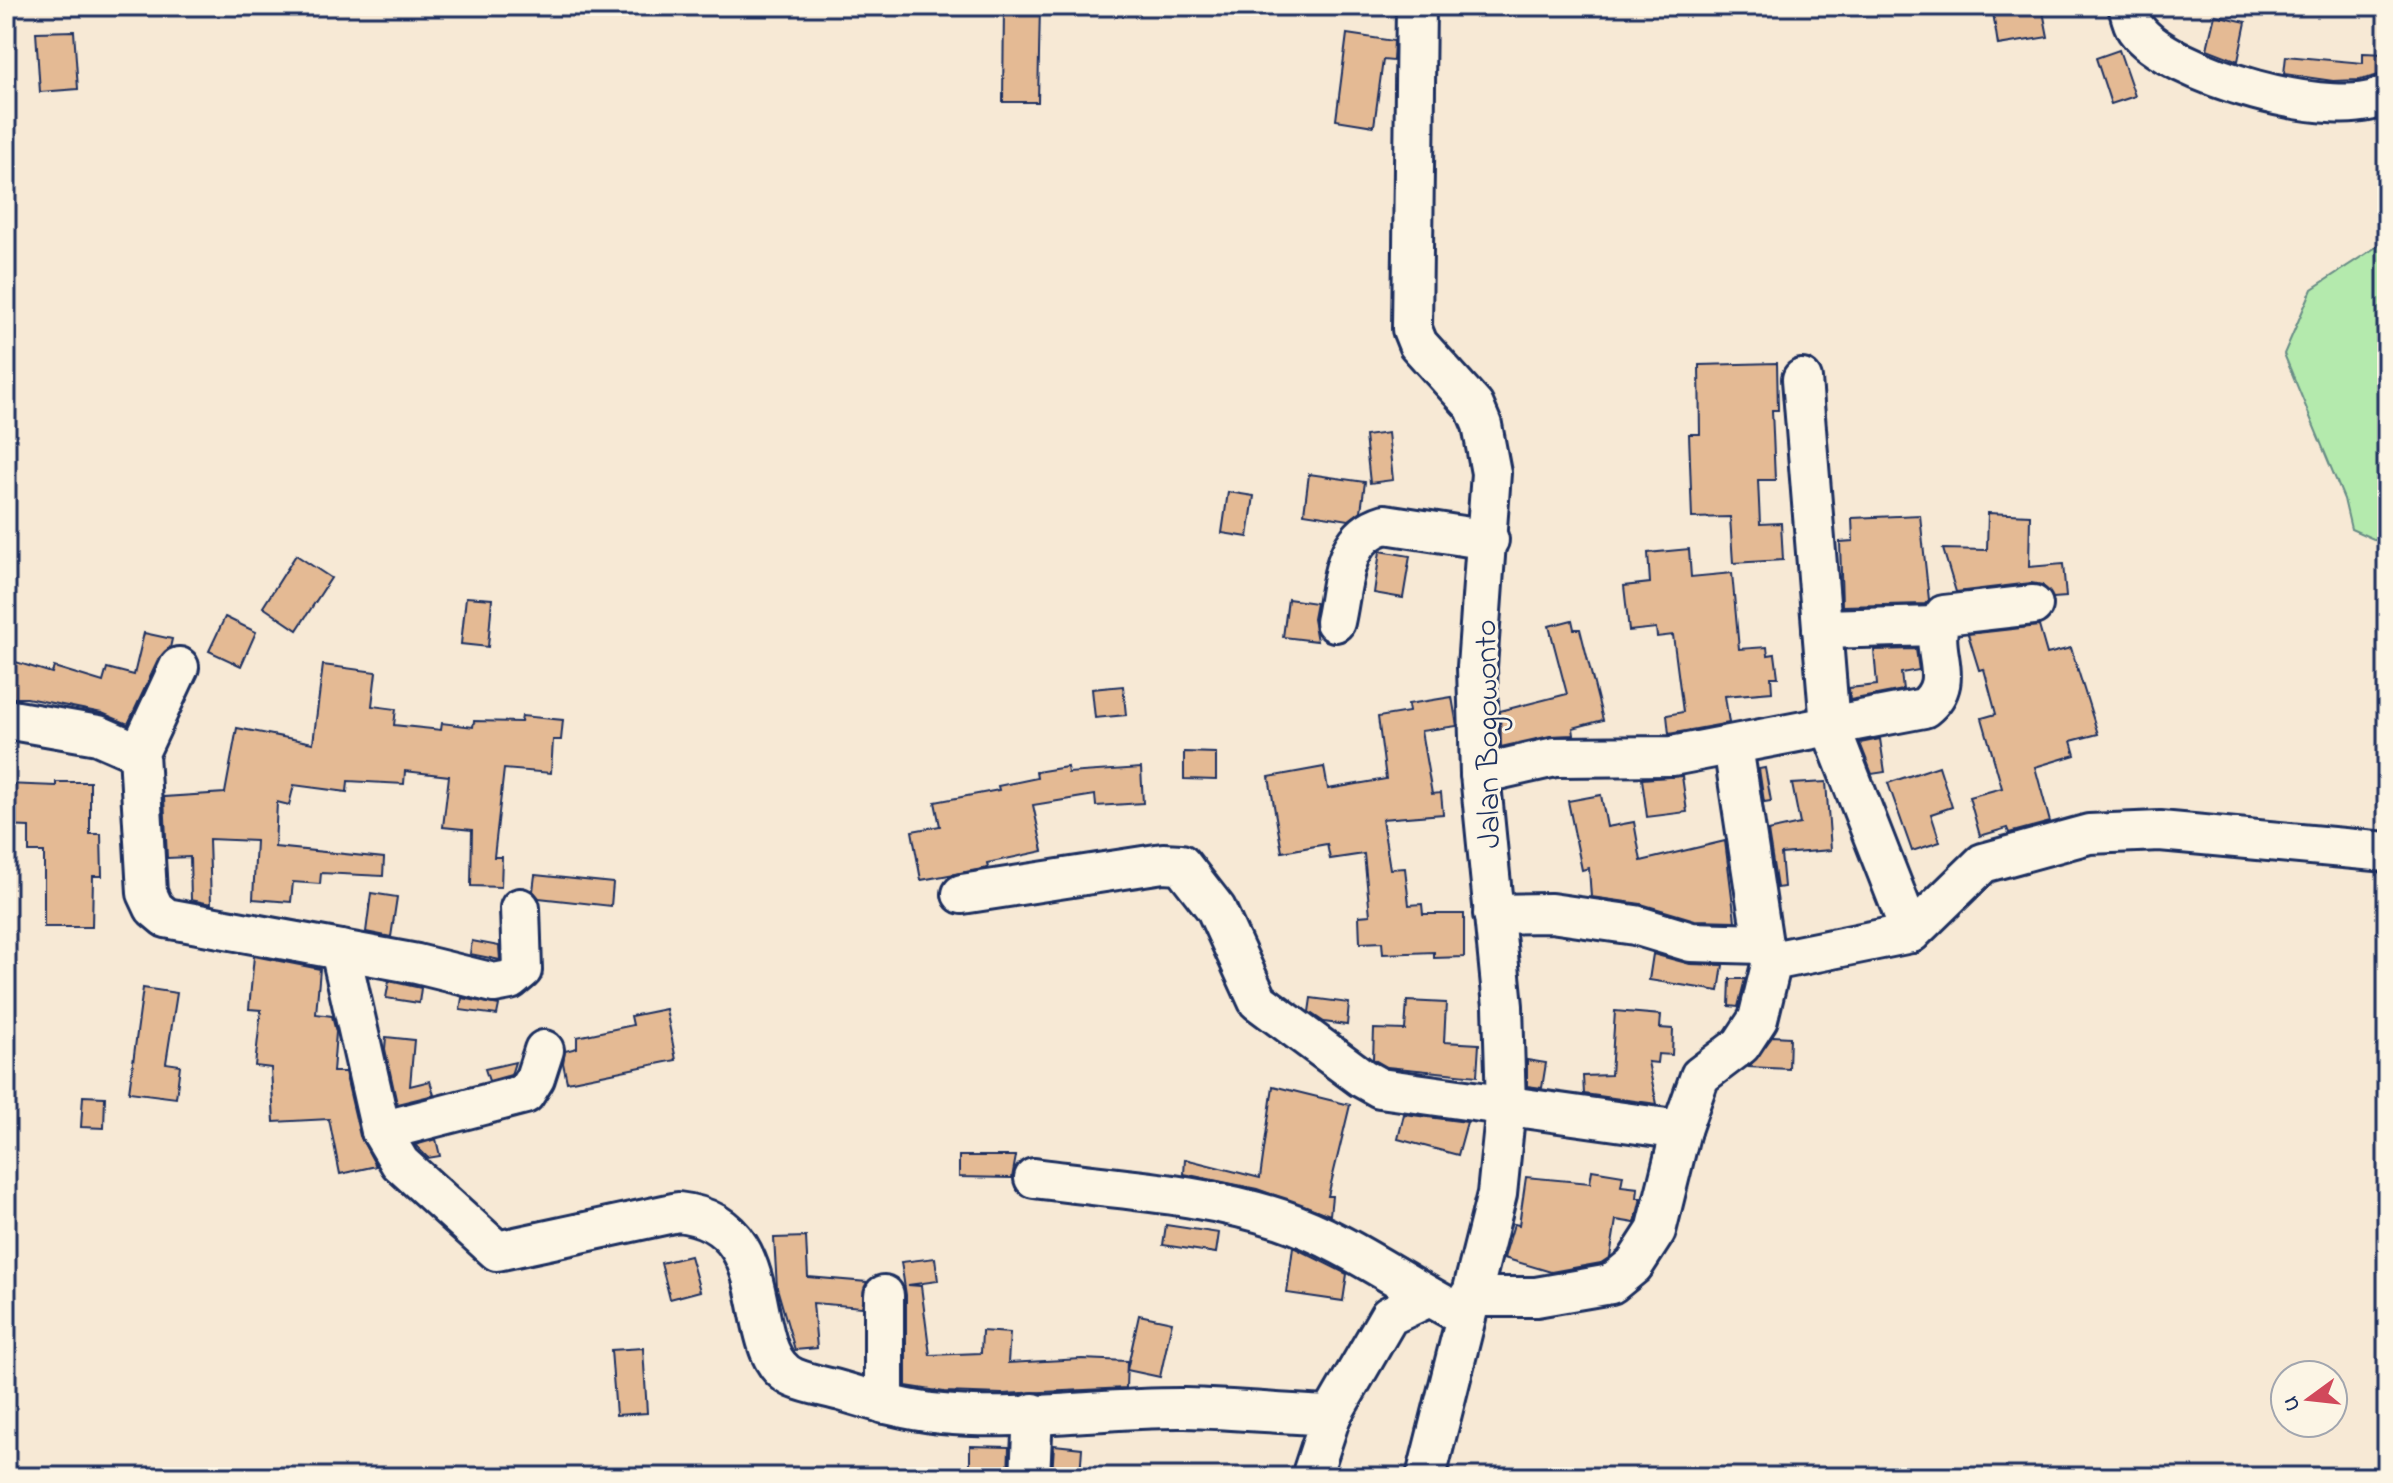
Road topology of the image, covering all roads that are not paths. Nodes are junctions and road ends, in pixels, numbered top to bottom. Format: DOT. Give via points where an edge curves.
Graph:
graph roads {
  1 [pos="1416,6"];
  2 [pos="2128,6"];
  3 [pos="2387,94"];
  4 [pos="1802,379"];
  5 [pos="1489,540"];
  6 [pos="2033,605"];
  7 [pos="1335,622"];
  8 [pos="1937,626"];
  9 [pos="1822,629"];
  10 [pos="179,667"];
  11 [pos="6,719"];
  12 [pos="1830,726"];
  13 [pos="1733,746"];
  14 [pos="139,753"];
  15 [pos="1480,774"];
  16 [pos="2387,852"];
  17 [pos="962,894"];
  18 [pos="520,908"];
  19 [pos="1493,914"];
  20 [pos="1911,933"];
  21 [pos="340,950"];
  22 [pos="1768,952"];
  23 [pos="544,1050"];
  24 [pos="1506,1106"];
  25 [pos="1681,1130"];
  26 [pos="381,1131"];
  27 [pos="1034,1178"];
  28 [pos="884,1295"];
  29 [pos="1429,1297"];
  30 [pos="1467,1306"];
  31 [pos="884,1404"];
  32 [pos="1033,1413"];
  33 [pos="1331,1416"];
  34 [pos="1030,1477"];
  35 [pos="1311,1477"];
  36 [pos="1426,1477"];
  1 -- 5 [label="street, Jalan Bogowonto" via="1412,329 1418,344 1474,406 1482,425 1491,473"];
  2 -- 3 [label="street" via="2134,27 2146,40 2211,78 2315,103 2349,104"];
  4 -- 9 [label="street"];
  5 -- 7 [label="street" via="1385,524 1374,527 1352,545"];
  5 -- 15 [label="street, Jalan Bogowonto" via="1477,667"];
  6 -- 8 [label="street" via="1951,612"];
  8 -- 9 [label="street"];
  8 -- 12 [label="street" via="1942,681 1937,698 1924,708"];
  9 -- 12 [label="street"];
  10 -- 14 [label="street"];
  11 -- 14 [label="street" via="98,735"];
  12 -- 13 [label="street"];
  12 -- 20 [label="street"];
  13 -- 15 [label="street" via="1672,756 1555,757"];
  13 -- 22 [label="street"];
  14 -- 21 [label="street" via="147,893 154,908 166,918"];
  15 -- 19 [label="street, Jalan Bogowonto"];
  16 -- 20 [label="street" via="2160,831 2089,834 1983,863"];
  17 -- 24 [label="street" via="1181,864 1216,909 1258,1001 1380,1088"];
  18 -- 21 [label="street" via="522,970 510,980 494,983"];
  19 -- 22 [label="street" via="1551,913"];
  19 -- 24 [label="street, Jalan Bogowonto"];
  20 -- 22 [label="street"];
  21 -- 26 [label="street"];
  22 -- 25 [label="street" via="1758,1019 1741,1045 1700,1076"];
  23 -- 26 [label="street" via="525,1094"];
  24 -- 25 [label="street"];
  24 -- 30 [label="street, Jalan Bogowonto" via="1497,1194"];
  25 -- 30 [label="street" via="1656,1231 1634,1265 1611,1284"];
  26 -- 31 [label="street" via="400,1163 497,1251 678,1212 696,1214 726,1232 752,1269 776,1363 792,1377"];
  27 -- 29 [label="street" via="1216,1202 1282,1219"];
  28 -- 31 [label="street"];
  29 -- 30 [label="street"];
  29 -- 33 [label="street" via="1389,1316"];
  30 -- 36 [label="street, Jalan Bogowonto"];
  31 -- 32 [label="street" via="942,1414"];
  32 -- 33 [label="street" via="1185,1408"];
  32 -- 34 [label="street"];
  33 -- 35 [label="street"];
}
